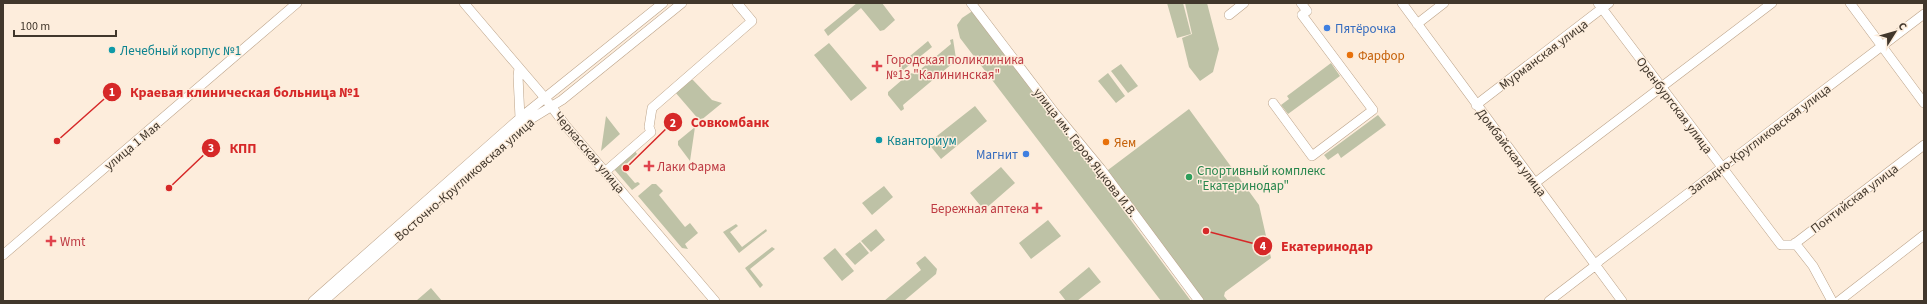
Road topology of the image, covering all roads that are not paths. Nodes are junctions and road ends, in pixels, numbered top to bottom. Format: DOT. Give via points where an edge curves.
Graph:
graph roads {
  1 [pos="298,3"];
  2 [pos="464,3"];
  3 [pos="663,3"];
  4 [pos="682,3"];
  5 [pos="737,3"];
  6 [pos="971,3"];
  7 [pos="1244,3"];
  8 [pos="1301,3"];
  9 [pos="1402,3"];
  10 [pos="1444,3"];
  11 [pos="1772,3"];
  12 [pos="1850,3"];
  13 [pos="1603,5"];
  14 [pos="1924,14"];
  15 [pos="1229,15"];
  16 [pos="1417,24"];
  17 [pos="1882,46"];
  18 [pos="519,68"];
  19 [pos="1662,88"];
  20 [pos="545,98"];
  21 [pos="1273,103"];
  22 [pos="1924,103"];
  23 [pos="1476,105"];
  24 [pos="552,107"];
  25 [pos="520,118"];
  26 [pos="1924,145"];
  27 [pos="1722,167"];
  28 [pos="606,171"];
  29 [pos="1535,183"];
  30 [pos="1924,235"];
  31 [pos="1795,243"];
  32 [pos="1782,245"];
  33 [pos="3,255"];
  34 [pos="1596,265"];
  35 [pos="313,301"];
  36 [pos="324,301"];
  37 [pos="715,301"];
  38 [pos="1200,301"];
  39 [pos="1549,301"];
  40 [pos="1622,301"];
  41 [pos="1832,301"];
  42 [pos="1839,301"];
  1 -- 33 [label="street, улица 1 Мая"];
  2 -- 18 [label="street, Черкасская улица"];
  3 -- 20 [label="street, Восточно-Кругликовская улица"];
  4 -- 24 [label="street, Восточно-Кругликовская улица"];
  5 -- 28 [label="street" via="752,21 652,108 649,127 651,132"];
  6 -- 38 [label="street, улица им. Героя Яцкова И.В."];
  7 -- 15 [label="street"];
  8 -- 21 [label="street" via="1307,11 1302,15 1373,110 1312,156"];
  9 -- 16 [label="street, Домбайская улица"];
  10 -- 16 [label="street"];
  11 -- 19 [label="street"];
  12 -- 17 [label="street"];
  13 -- 19 [label="street, Оренбургская улица"];
  13 -- 23 [label="street, Мурманская улица"];
  14 -- 17 [label="street, Западно-Кругликовская улица"];
  16 -- 23 [label="street, Домбайская улица"];
  17 -- 22 [label="street"];
  17 -- 27 [label="street, Западно-Кругликовская улица"];
  18 -- 20 [label="street, Черкасская улица"];
  18 -- 25 [label="street"];
  19 -- 27 [label="street, Оренбургская улица"];
  19 -- 29 [label="street"];
  20 -- 24 [label="street, Черкасская улица"];
  20 -- 25 [label="street, Восточно-Кругликовская улица"];
  23 -- 29 [label="street, Домбайская улица"];
  24 -- 28 [label="street, Черкасская улица"];
  24 -- 36 [label="street, Восточно-Кругликовская улица" via="531,119"];
  25 -- 35 [label="street, Восточно-Кругликовская улица"];
  26 -- 31 [label="street, Понтийская улица"];
  27 -- 32 [label="street, Оренбургская улица"];
  27 -- 34 [label="street, Западно-Кругликовская улица"];
  28 -- 37 [label="street, Черкасская улица"];
  29 -- 34 [label="street, Домбайская улица"];
  30 -- 42 [label="street"];
  31 -- 32 [label="street, Понтийская улица" via="1790,246"];
  31 -- 41 [label="street" via="1813,266"];
  34 -- 39 [label="street, Западно-Кругликовская улица"];
  34 -- 40 [label="street, Домбайская улица"];
}
